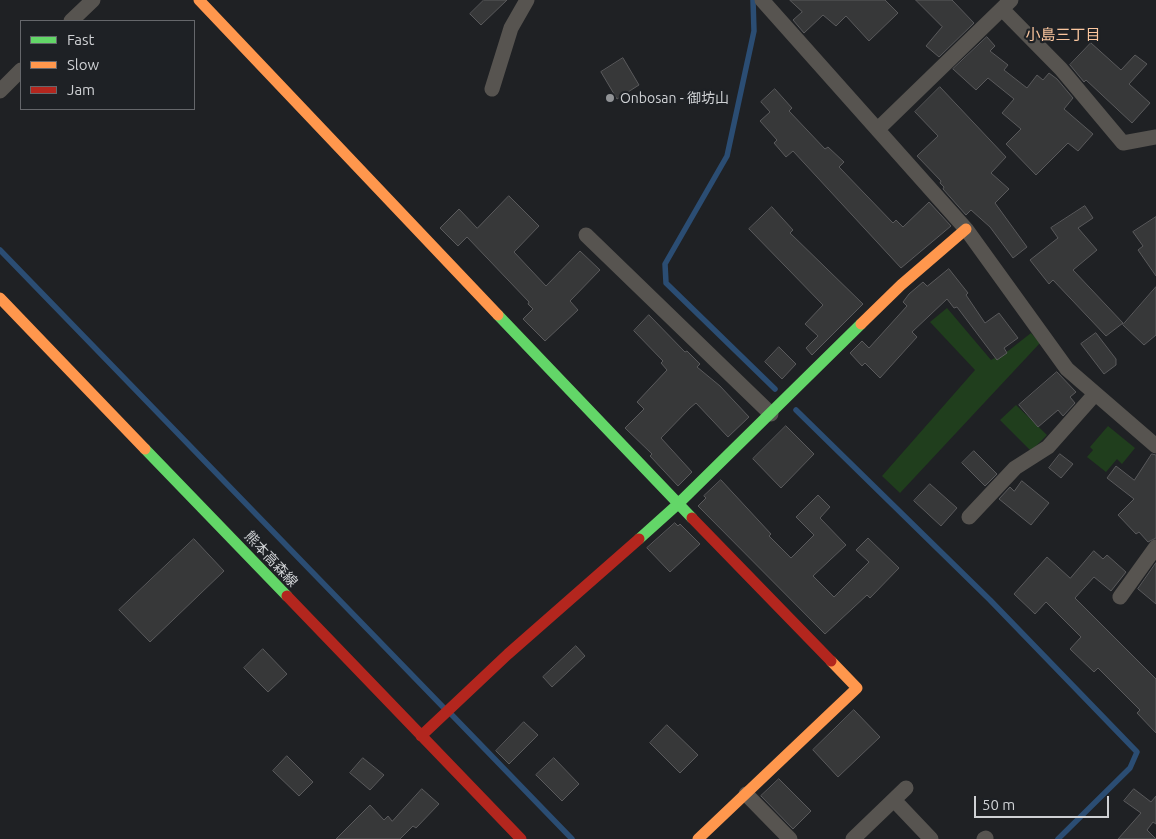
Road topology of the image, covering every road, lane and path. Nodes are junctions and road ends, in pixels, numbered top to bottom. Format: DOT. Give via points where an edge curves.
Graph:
graph roads {
  1 [pos="93,0"];
  2 [pos="198,0"];
  3 [pos="528,0"];
  4 [pos="766,2"];
  5 [pos="1007,4"];
  6 [pos="72,20"];
  7 [pos="20,71"];
  8 [pos="492,89"];
  9 [pos="0,91"];
  10 [pos="878,129"];
  11 [pos="1156,137"];
  12 [pos="966,228"];
  13 [pos="586,235"];
  14 [pos="0,298"];
  15 [pos="1095,394"];
  16 [pos="771,414"];
  17 [pos="1156,446"];
  18 [pos="678,504"];
  19 [pos="969,517"];
  20 [pos="1156,547"];
  21 [pos="1120,597"];
  22 [pos="421,736"];
  23 [pos="906,788"];
  24 [pos="746,794"];
  25 [pos="894,800"];
  26 [pos="521,839"];
  27 [pos="698,839"];
  28 [pos="790,839"];
  29 [pos="853,839"];
  30 [pos="931,839"];
  1 -- 6 [label="street"];
  2 -- 18 [label="street"];
  3 -- 8 [label="street" via="511,28"];
  4 -- 10 [label="street"];
  5 -- 10 [label="street"];
  5 -- 11 [label="street" via="1123,143"];
  7 -- 9 [label="street"];
  10 -- 12 [label="street"];
  12 -- 15 [label="street" via="1067,369"];
  12 -- 16 [label="street" via="901,285"];
  13 -- 16 [label="street"];
  14 -- 22 [label="street, 熊本高森線"];
  15 -- 17 [label="street"];
  15 -- 19 [label="street" via="1048,447 1015,468"];
  16 -- 18 [label="street"];
  18 -- 22 [label="street" via="508,654"];
  18 -- 24 [label="street" via="857,688"];
  20 -- 21 [label="street"];
  22 -- 26 [label="street, 熊本高森線"];
  23 -- 25 [label="street"];
  24 -- 27 [label="street"];
  24 -- 28 [label="street"];
  25 -- 29 [label="street"];
  25 -- 30 [label="street"];
}
